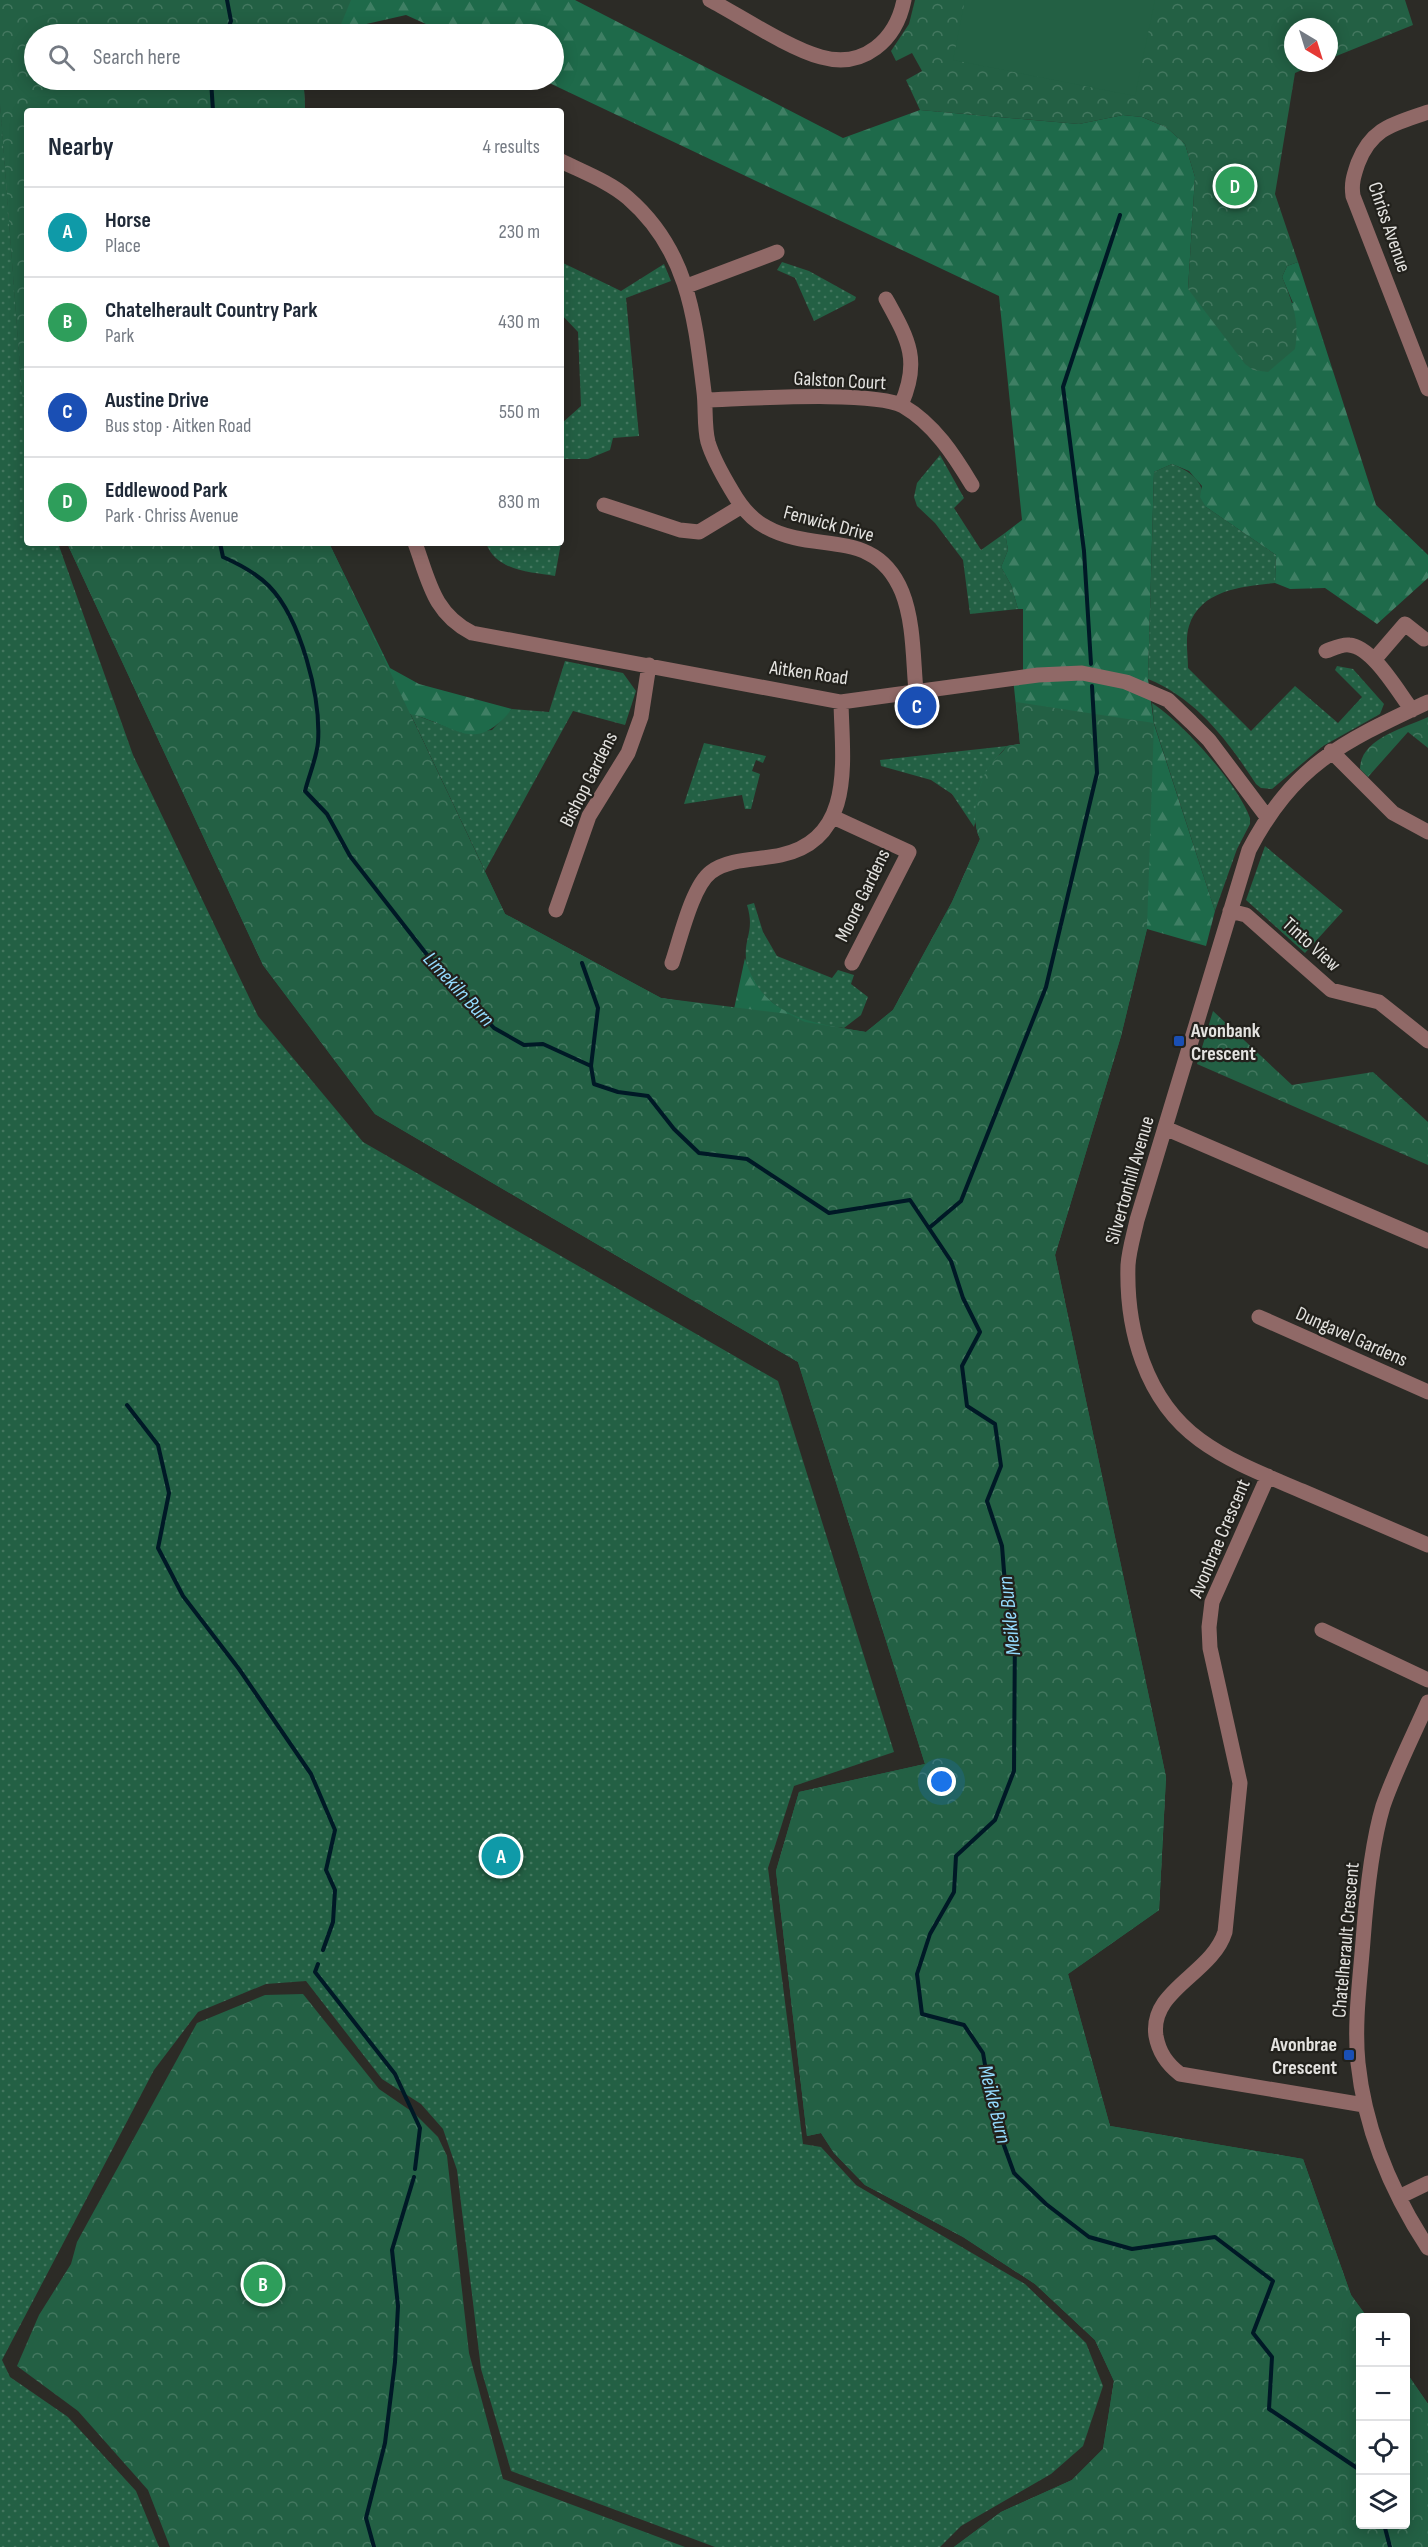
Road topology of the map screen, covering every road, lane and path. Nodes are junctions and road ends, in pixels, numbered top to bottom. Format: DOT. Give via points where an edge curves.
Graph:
graph roads {
  1 [pos="710,0"];
  2 [pos="904,0"];
  3 [pos="1428,112"];
  4 [pos="564,163"];
  5 [pos="777,252"];
  6 [pos="687,286"];
  7 [pos="886,299"];
  8 [pos="1425,370"];
  9 [pos="1428,389"];
  10 [pos="705,400"];
  11 [pos="901,405"];
  12 [pos="972,485"];
  13 [pos="604,505"];
  14 [pos="742,506"];
  15 [pos="416,546"];
  16 [pos="1424,639"];
  17 [pos="1326,651"];
  18 [pos="1374,660"];
  19 [pos="650,665"];
  20 [pos="916,691"];
  21 [pos="841,702"];
  22 [pos="1428,702"];
  23 [pos="1412,710"];
  24 [pos="1337,748"];
  25 [pos="1267,817"];
  26 [pos="834,818"];
  27 [pos="1428,832"];
  28 [pos="556,910"];
  29 [pos="1230,911"];
  30 [pos="672,963"];
  31 [pos="852,963"];
  32 [pos="1428,1041"];
  33 [pos="1165,1128"];
  34 [pos="1428,1241"];
  35 [pos="1259,1317"];
  36 [pos="1428,1392"];
  37 [pos="1268,1476"];
  38 [pos="1428,1545"];
  39 [pos="1322,1630"];
  40 [pos="1428,1680"];
  41 [pos="1428,1702"];
  42 [pos="1364,2105"];
  43 [pos="1428,2183"];
  44 [pos="1399,2197"];
  45 [pos="1428,2248"];
  1 -- 2 [label="street" via="803,50 834,59 862,55 888,38 901,15"];
  3 -- 8 [label="street, Chriss Avenue" via="1376,134 1366,144 1351,184"];
  4 -- 6 [label="street" via="627,197 648,218"];
  5 -- 6 [label="street"];
  6 -- 10 [label="street, Fenwick Drive"];
  7 -- 11 [label="street" via="908,342 912,360 910,386"];
  8 -- 9 [label="street, Chriss Avenue"];
  10 -- 11 [label="street, Galston Court" via="860,398"];
  10 -- 14 [label="street, Fenwick Drive" via="708,441"];
  11 -- 12 [label="street, Galston Court" via="939,436"];
  13 -- 14 [label="street" via="699,532"];
  14 -- 20 [label="street, Fenwick Drive" via="765,527 791,537 869,552 886,565 903,595"];
  15 -- 19 [label="street, Aitken Road" via="437,603 453,624 472,633"];
  16 -- 18 [label="street" via="1405,624"];
  17 -- 18 [label="street" via="1348,644"];
  18 -- 23 [label="street"];
  19 -- 21 [label="street, Aitken Road"];
  19 -- 28 [label="street, Bishop Gardens" via="641,717 628,753 589,816"];
  20 -- 21 [label="street, Aitken Road"];
  20 -- 25 [label="street, Aitken Road" via="1082,673 1126,682 1168,700 1191,722"];
  21 -- 26 [label="street" via="842,784"];
  22 -- 23 [label="street, Silvertonhill Avenue"];
  23 -- 24 [label="street, Silvertonhill Avenue"];
  24 -- 25 [label="street, Silvertonhill Avenue" via="1284,793"];
  24 -- 27 [label="street" via="1393,813"];
  25 -- 29 [label="street, Silvertonhill Avenue" via="1249,850"];
  26 -- 30 [label="street" via="809,843 794,851 726,863 709,873 697,891"];
  26 -- 31 [label="street, Moore Gardens" via="909,852"];
  29 -- 32 [label="street, Tinto View" via="1246,915 1331,990 1379,1002"];
  29 -- 33 [label="street, Silvertonhill Avenue"];
  33 -- 34 [label="street"];
  33 -- 37 [label="street, Silvertonhill Avenue" via="1128,1262 1129,1305 1137,1349 1148,1378 1174,1415 1199,1439"];
  35 -- 36 [label="street, Dungavel Gardens"];
  37 -- 38 [label="street, Silvertonhill Avenue"];
  37 -- 42 [label="street, Avonbrae Crescent" via="1212,1602 1209,1627 1210,1648 1240,1783 1225,1932 1212,1959 1161,2005 1156,2037 1164,2059 1180,2074"];
  39 -- 40 [label="street"];
  41 -- 42 [label="street, Chatelherault Crescent" via="1383,1807 1366,1896 1358,2022"];
  42 -- 44 [label="street, Chatelherault Crescent" via="1384,2167"];
  43 -- 44 [label="street"];
  44 -- 45 [label="street, Chatelherault Crescent"];
}
